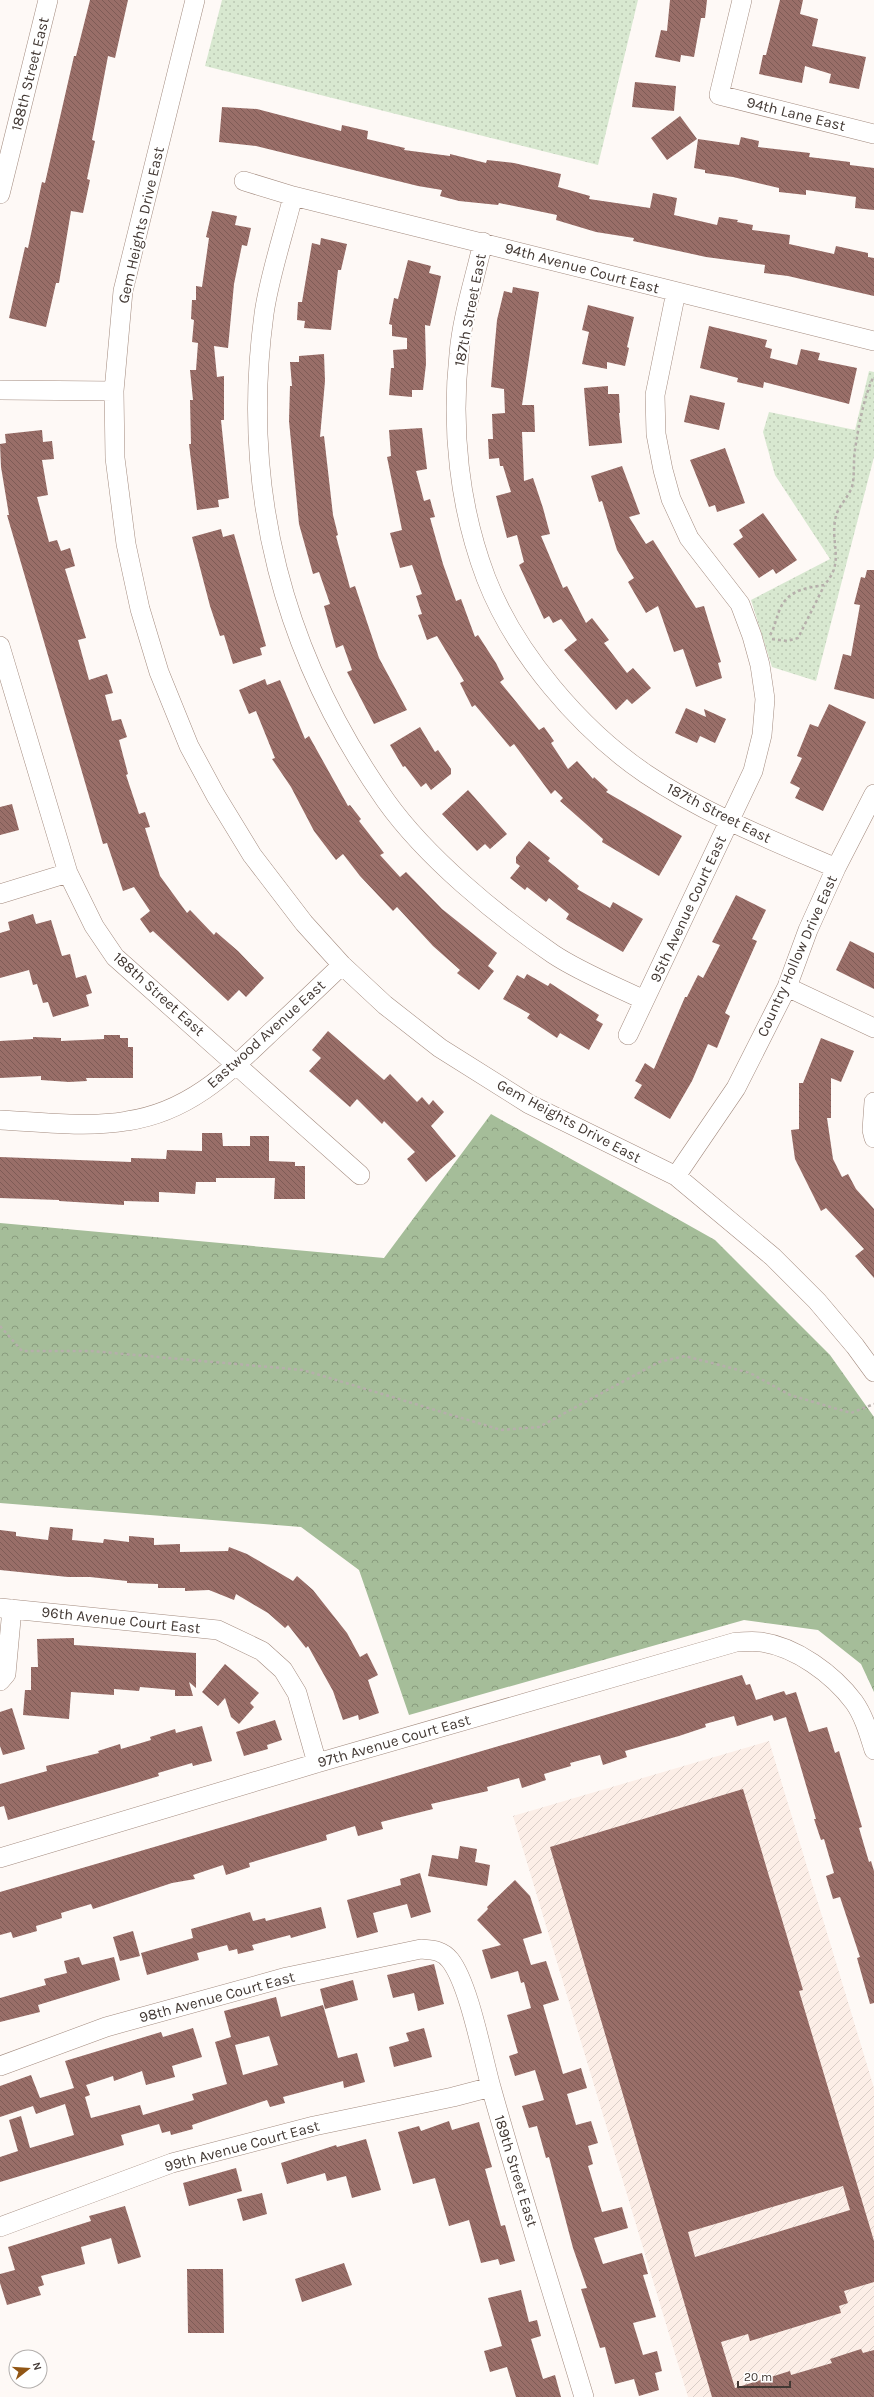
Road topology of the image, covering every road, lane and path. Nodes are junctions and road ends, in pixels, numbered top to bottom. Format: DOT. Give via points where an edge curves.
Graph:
graph roads {
  1 [pos="48,0"];
  2 [pos="195,0"];
  3 [pos="742,0"];
  4 [pos="874,132"];
  5 [pos="244,181"];
  6 [pos="0,194"];
  7 [pos="293,196"];
  8 [pos="483,242"];
  9 [pos="676,292"];
  10 [pos="874,341"];
  11 [pos="874,376"];
  12 [pos="0,390"];
  13 [pos="114,391"];
  14 [pos="824,585"];
  15 [pos="0,646"];
  16 [pos="5,686"];
  17 [pos="874,794"];
  18 [pos="729,821"];
  19 [pos="836,868"];
  20 [pos="68,873"];
  21 [pos="0,894"];
  22 [pos="342,965"];
  23 [pos="787,987"];
  24 [pos="644,1000"];
  25 [pos="874,1028"];
  26 [pos="628,1035"];
  27 [pos="237,1065"];
  28 [pos="874,1102"];
  29 [pos="0,1120"];
  30 [pos="874,1138"];
  31 [pos="360,1175"];
  32 [pos="676,1176"];
  33 [pos="0,1326"];
  34 [pos="874,1372"];
  35 [pos="874,1404"];
  36 [pos="6,1609"];
  37 [pos="0,1681"];
  38 [pos="874,1750"];
  39 [pos="317,1763"];
  40 [pos="0,1858"];
  41 [pos="438,1950"];
  42 [pos="0,2066"];
  43 [pos="491,2087"];
  44 [pos="0,2227"];
  45 [pos="584,2397"];
  1 -- 6 [label="street, 188th Street East"];
  2 -- 13 [label="street, Gem Heights Drive East" via="123,291"];
  3 -- 4 [label="street, 94th Lane East" via="719,95"];
  5 -- 7 [label="street, 94th Avenue Court East"];
  7 -- 8 [label="street, 94th Avenue Court East"];
  7 -- 24 [label="street" via="264,311 258,376 258,447 265,520 285,600 310,668 348,740 386,801 427,849 484,901 555,956"];
  8 -- 9 [label="street, 94th Avenue Court East"];
  8 -- 18 [label="street, 187th Street East" via="459,352 455,412 459,468 469,520 486,579 517,638 552,687 599,738 646,774 696,805"];
  9 -- 10 [label="street, 94th Avenue Court East"];
  9 -- 18 [label="street, 95th Avenue Court East" via="654,395 656,434 663,470 671,499 690,538 740,604 760,666 765,699 762,735 753,771"];
  11 -- 14 [label="path" via="868,389 855,449 852,486 836,515 834,532 837,563"];
  12 -- 13 [label="street"];
  13 -- 22 [label="street, Gem Heights Drive East" via="115,458 126,544 140,609 159,672 189,746 252,855 304,923"];
  14 -- 14 [label="path" via="799,590 788,596 767,639 787,641 798,638"];
  15 -- 16 [label="street, 188th Street East"];
  16 -- 20 [label="street, 188th Street East"];
  17 -- 19 [label="street, Country Hollow Drive East"];
  18 -- 19 [label="street, 187th Street East"];
  18 -- 24 [label="street, 95th Avenue Court East"];
  19 -- 23 [label="street, Country Hollow Drive East" via="808,930"];
  20 -- 21 [label="street"];
  20 -- 27 [label="street, 188th Street East" via="94,926 115,957"];
  22 -- 27 [label="street, Eastwood Avenue East"];
  22 -- 32 [label="street, Gem Heights Drive East" via="385,1005 446,1052 530,1104"];
  23 -- 25 [label="street"];
  23 -- 32 [label="street, Country Hollow Drive East" via="736,1088"];
  24 -- 26 [label="street, 95th Avenue Court East"];
  27 -- 29 [label="street, Eastwood Avenue East" via="191,1099 162,1113 127,1121 82,1124"];
  27 -- 31 [label="street, 188th Street East"];
  28 -- 30 [label="street"];
  32 -- 34 [label="street, Gem Heights Drive East" via="773,1257 817,1301"];
  33 -- 35 [label="path" via="22,1351 90,1351 303,1370 500,1430 538,1427 659,1362 685,1356 750,1373 790,1395 851,1413"];
  36 -- 37 [label="street" via="6,1674"];
  36 -- 39 [label="street, 96th Avenue Court East" via="218,1630 240,1640 262,1651 283,1670 297,1693"];
  38 -- 39 [label="street, 97th Avenue Court East" via="868,1729 854,1703 816,1666 791,1651 761,1642 736,1642"];
  39 -- 40 [label="street, 97th Avenue Court East"];
  41 -- 42 [label="street, 98th Avenue Court East" via="421,1949 287,1977 106,2027"];
  41 -- 43 [label="street, 189th Street East" via="450,1960 458,1973"];
  43 -- 44 [label="street, 99th Avenue Court East" via="314,2126 172,2163"];
  43 -- 45 [label="street, 189th Street East"];
}
